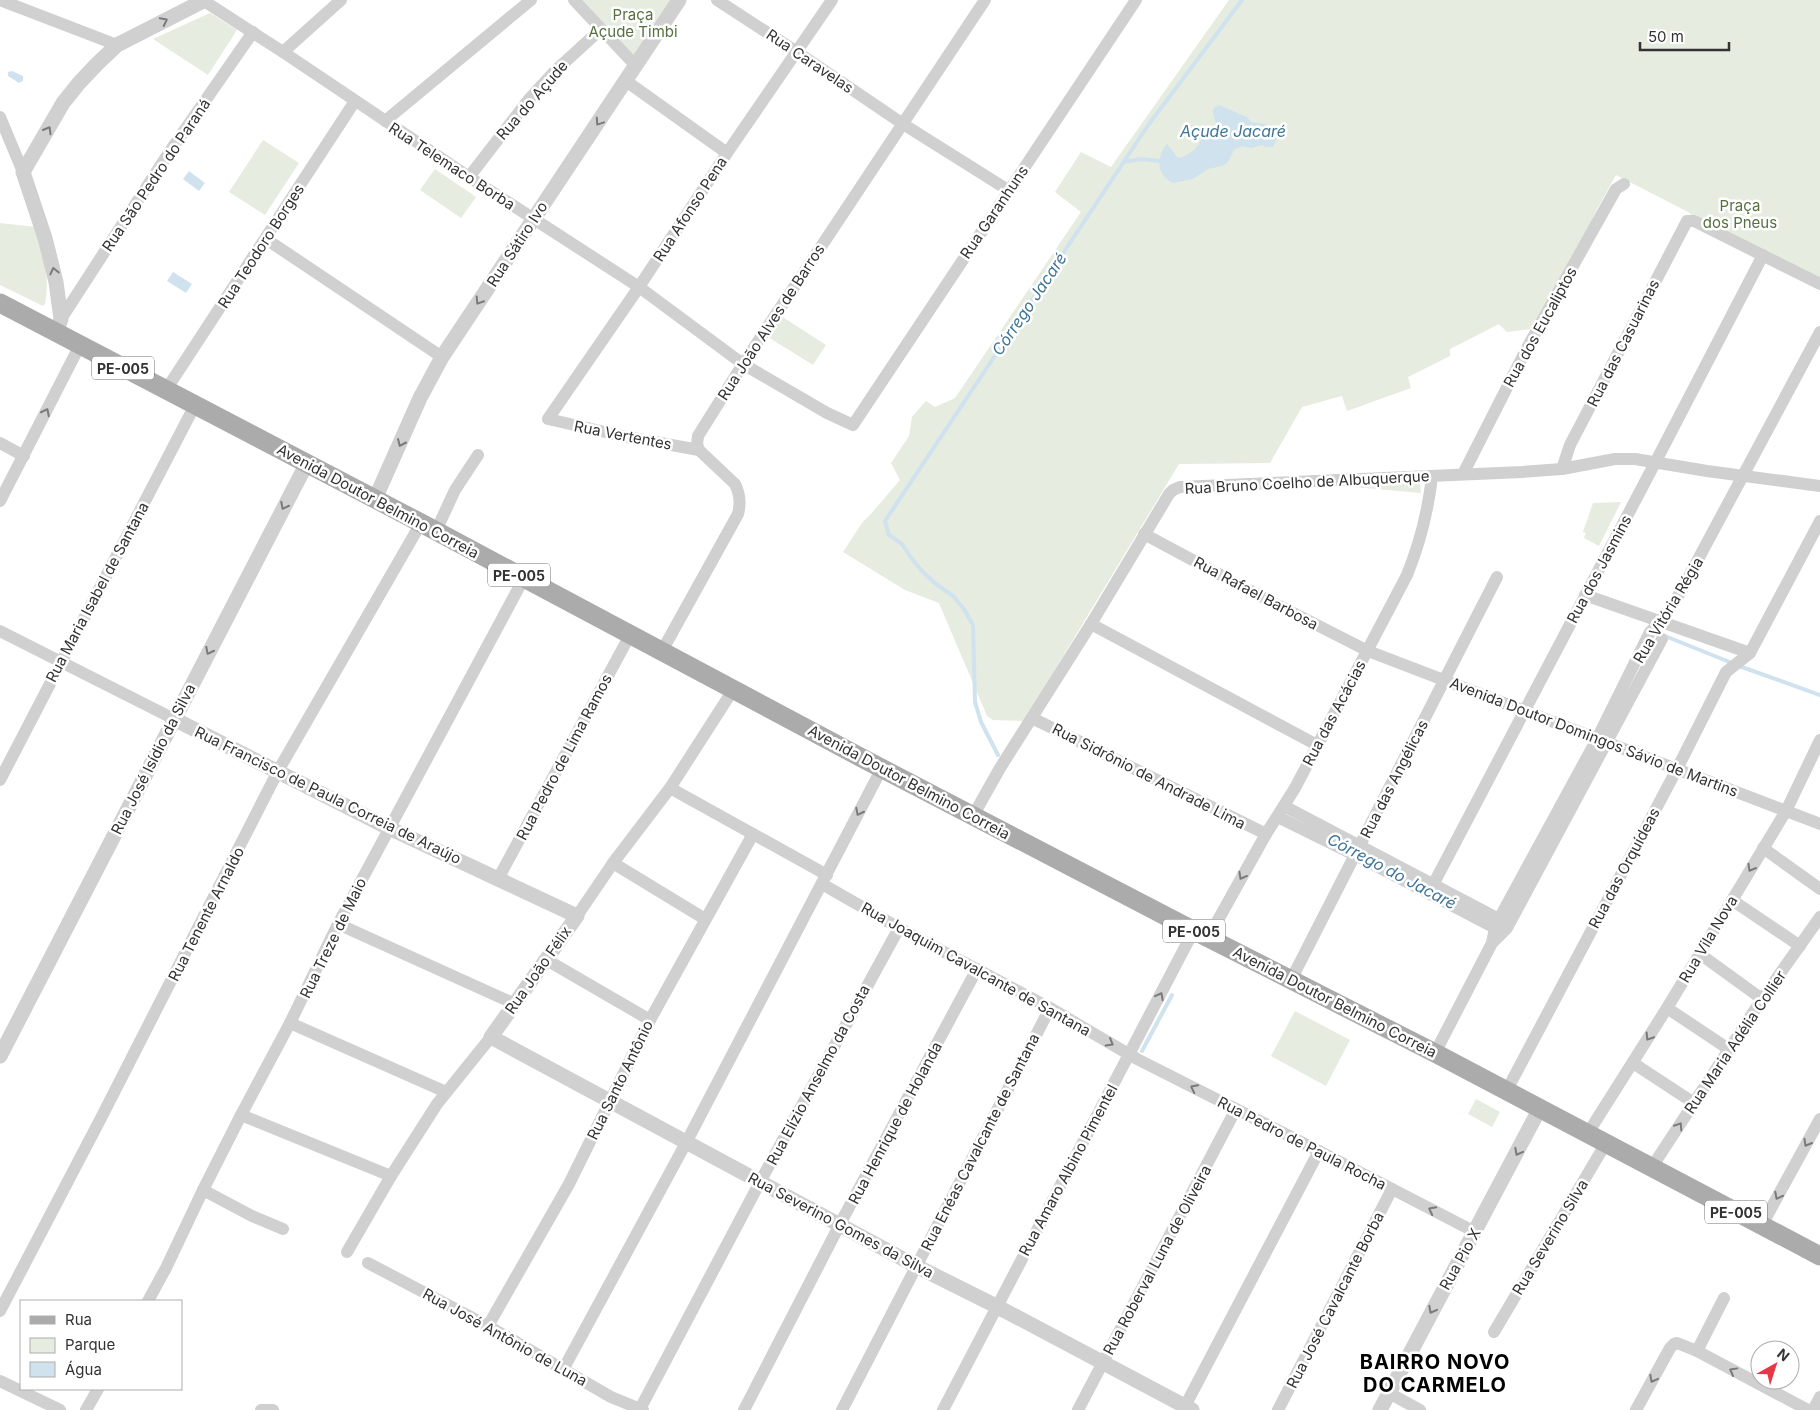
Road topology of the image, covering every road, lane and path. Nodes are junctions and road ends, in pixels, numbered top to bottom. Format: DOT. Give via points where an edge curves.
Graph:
graph roads {
  1 [pos="0,0"];
  2 [pos="205,0"];
  3 [pos="341,0"];
  4 [pos="531,0"];
  5 [pos="574,0"];
  6 [pos="679,0"];
  7 [pos="717,0"];
  8 [pos="832,0"];
  9 [pos="985,0"];
  10 [pos="1136,0"];
  11 [pos="601,29"];
  12 [pos="253,32"];
  13 [pos="117,46"];
  14 [pos="283,52"];
  15 [pos="797,52"];
  16 [pos="636,66"];
  17 [pos="626,82"];
  18 [pos="355,101"];
  19 [pos="0,117"];
  20 [pos="385,122"];
  21 [pos="903,124"];
  22 [pos="727,153"];
  23 [pos="23,172"];
  24 [pos="469,177"];
  25 [pos="1624,184"];
  26 [pos="1008,190"];
  27 [pos="533,218"];
  28 [pos="266,239"];
  29 [pos="1763,254"];
  30 [pos="1820,284"];
  31 [pos="639,287"];
  32 [pos="0,303"];
  33 [pos="58,325"];
  34 [pos="1820,332"];
  35 [pos="80,346"];
  36 [pos="442,357"];
  37 [pos="743,364"];
  38 [pos="166,390"];
  39 [pos="196,405"];
  40 [pos="548,419"];
  41 [pos="854,424"];
  42 [pos="0,443"];
  43 [pos="700,450"];
  44 [pos="478,455"];
  45 [pos="24,456"];
  46 [pos="307,463"];
  47 [pos="1655,463"];
  48 [pos="1562,468"];
  49 [pos="1463,474"];
  50 [pos="1744,476"];
  51 [pos="1432,477"];
  52 [pos="1820,486"];
  53 [pos="375,499"];
  54 [pos="0,501"];
  55 [pos="1820,521"];
  56 [pos="429,527"];
  57 [pos="1144,534"];
  58 [pos="1497,577"];
  59 [pos="524,578"];
  60 [pos="1585,595"];
  61 [pos="1659,622"];
  62 [pos="1091,624"];
  63 [pos="0,631"];
  64 [pos="630,635"];
  65 [pos="1662,640"];
  66 [pos="1368,650"];
  67 [pos="662,651"];
  68 [pos="1749,655"];
  69 [pos="61,661"];
  70 [pos="1444,679"];
  71 [pos="733,690"];
  72 [pos="1524,710"];
  73 [pos="1032,718"];
  74 [pos="174,719"];
  75 [pos="1820,740"];
  76 [pos="1602,741"];
  77 [pos="1317,745"];
  78 [pos="882,768"];
  79 [pos="1677,769"];
  80 [pos="278,771"];
  81 [pos="0,780"];
  82 [pos="670,788"];
  83 [pos="1281,811"];
  84 [pos="1786,811"];
  85 [pos="973,816"];
  86 [pos="1820,824"];
  87 [pos="389,828"];
  88 [pos="753,834"];
  89 [pos="1266,834"];
  90 [pos="1763,848"];
  91 [pos="1358,850"];
  92 [pos="613,863"];
  93 [pos="498,879"];
  94 [pos="824,880"];
  95 [pos="1434,884"];
  96 [pos="1820,889"];
  97 [pos="1732,900"];
  98 [pos="577,916"];
  99 [pos="1820,917"];
  100 [pos="705,919"];
  101 [pos="338,924"];
  102 [pos="1500,925"];
  103 [pos="899,928"];
  104 [pos="1201,934"];
  105 [pos="1800,946"];
  106 [pos="1700,954"];
  107 [pos="545,959"];
  108 [pos="977,969"];
  109 [pos="1291,980"];
  110 [pos="1762,999"];
  111 [pos="514,1004"];
  112 [pos="1050,1008"];
  113 [pos="1667,1008"];
  114 [pos="650,1020"];
  115 [pos="290,1023"];
  116 [pos="491,1037"];
  117 [pos="1730,1050"];
  118 [pos="1435,1053"];
  119 [pos="1129,1055"];
  120 [pos="0,1056"];
  121 [pos="1633,1062"];
  122 [pos="1506,1090"];
  123 [pos="446,1092"];
  124 [pos="610,1102"];
  125 [pos="1694,1103"];
  126 [pos="1540,1108"];
  127 [pos="1236,1109"];
  128 [pos="241,1115"];
  129 [pos="1820,1119"];
  130 [pos="1588,1134"];
  131 [pos="688,1141"];
  132 [pos="1606,1143"];
  133 [pos="1319,1151"];
  134 [pos="1652,1167"];
  135 [pos="391,1176"];
  136 [pos="760,1182"];
  137 [pos="202,1190"];
  138 [pos="1392,1190"];
  139 [pos="840,1224"];
  140 [pos="1762,1226"];
  141 [pos="283,1229"];
  142 [pos="1475,1232"];
  143 [pos="347,1252"];
  144 [pos="1820,1256"];
  145 [pos="368,1263"];
  146 [pos="916,1266"];
  147 [pos="1724,1298"];
  148 [pos="149,1300"];
  149 [pos="996,1306"];
  150 [pos="0,1311"];
  151 [pos="488,1326"];
  152 [pos="1494,1332"];
  153 [pos="1697,1351"];
  154 [pos="1103,1363"];
  155 [pos="564,1368"];
  156 [pos="0,1381"];
  157 [pos="97,1390"];
  158 [pos="1389,1393"];
  159 [pos="1820,1397"];
  160 [pos="642,1409"];
  161 [pos="1186,1409"];
  162 [pos="60,1410"];
  163 [pos="86,1410"];
  164 [pos="261,1410"];
  165 [pos="273,1410"];
  166 [pos="744,1410"];
  167 [pos="842,1410"];
  168 [pos="942,1410"];
  169 [pos="1078,1410"];
  170 [pos="1278,1410"];
  171 [pos="1380,1410"];
  172 [pos="1420,1410"];
  173 [pos="1636,1410"];
  174 [pos="1808,1410"];
  175 [pos="1813,1410"];
  1 -- 13 [label="street"];
  2 -- 12 [label="street, Rua Telemaco Borba"];
  13 -- 2 [label="street, one-way"];
  3 -- 14 [label="street"];
  4 -- 20 [label="street"];
  5 -- 11 [label="street"];
  6 -- 16 [label="street, Rua Sátiro Ivo"];
  7 -- 15 [label="street, Rua Caravelas"];
  8 -- 15 [label="street, Rua Afonso Pena"];
  9 -- 21 [label="street, Rua João Alves de Barros"];
  10 -- 26 [label="street, Rua Garanhuns"];
  11 -- 16 [label="street"];
  11 -- 24 [label="street, Rua do Açude" via="530,98"];
  12 -- 14 [label="street, Rua Telemaco Borba"];
  12 -- 33 [label="street, Rua São Pedro do Paraná" via="163,162"];
  23 -- 13 [label="street, one-way" via="63,103"];
  14 -- 18 [label="street, Rua Telemaco Borba"];
  15 -- 21 [label="street, Rua Caravelas"];
  15 -- 22 [label="street, Rua Afonso Pena"];
  16 -- 17 [label="street, Rua Sátiro Ivo"];
  17 -- 22 [label="street"];
  17 -- 27 [label="street, Rua Sátiro Ivo, one-way"];
  18 -- 20 [label="street, Rua Telemaco Borba"];
  18 -- 28 [label="street, Rua Teodoro Borges"];
  19 -- 23 [label="street"];
  20 -- 24 [label="street, Rua Telemaco Borba"];
  21 -- 26 [label="street, Rua Caravelas"];
  21 -- 37 [label="street, Rua João Alves de Barros"];
  22 -- 31 [label="street, Rua Afonso Pena"];
  33 -- 23 [label="street, one-way" via="53,268"];
  24 -- 27 [label="street, Rua Telemaco Borba"];
  25 -- 49 [label="street, Rua dos Eucaliptos" via="1616,189 1532,340"];
  26 -- 41 [label="street, Rua Garanhuns"];
  27 -- 31 [label="street, Rua Telemaco Borba"];
  27 -- 36 [label="street, Rua Sátiro Ivo, one-way"];
  28 -- 36 [label="street"];
  28 -- 38 [label="street, Rua Teodoro Borges"];
  29 -- 30 [label="street"];
  29 -- 47 [label="street, Rua dos Jasmins"];
  29 -- 48 [label="street, Rua das Casuarinas" via="1689,220 1685,224 1570,445"];
  31 -- 37 [label="street, Rua Telemaco Borba"];
  31 -- 40 [label="street, Rua Afonso Pena"];
  32 -- 33 [label="main road, Avenida Doutor Belmino Correia / PE-005"];
  33 -- 35 [label="main road, Avenida Doutor Belmino Correia / PE-005"];
  34 -- 50 [label="street, Rua Vitória Régia"];
  35 -- 38 [label="main road, Avenida Doutor Belmino Correia / PE-005"];
  45 -- 35 [label="street, one-way"];
  36 -- 53 [label="street, Rua Sátiro Ivo, one-way"];
  37 -- 41 [label="street, Rua Telemaco Borba" via="827,413"];
  37 -- 43 [label="street, Rua João Alves de Barros" via="698,436"];
  38 -- 39 [label="main road, Avenida Doutor Belmino Correia / PE-005"];
  39 -- 46 [label="main road, Avenida Doutor Belmino Correia / PE-005"];
  39 -- 69 [label="street, Rua Maria Isabel de Santana"];
  40 -- 43 [label="street, Rua Vertentes"];
  42 -- 45 [label="street"];
  43 -- 67 [label="street" via="735,484 740,506"];
  44 -- 56 [label="street, Rua Tenente Arnaldo"];
  45 -- 54 [label="street"];
  46 -- 53 [label="main road, Avenida Doutor Belmino Correia / PE-005"];
  46 -- 74 [label="street, Rua José Isídio da Silva, one-way"];
  47 -- 48 [label="street, Rua Bruno Coelho de Albuquerque" via="1615,459"];
  47 -- 50 [label="street, Rua Bruno Coelho de Albuquerque"];
  47 -- 60 [label="street, Rua dos Jasmins"];
  48 -- 49 [label="street, Rua Bruno Coelho de Albuquerque"];
  49 -- 51 [label="street, Rua Bruno Coelho de Albuquerque"];
  50 -- 52 [label="street, Rua Bruno Coelho de Albuquerque"];
  50 -- 61 [label="street, Rua Vitória Régia" via="1680,593"];
  51 -- 57 [label="street, Rua Bruno Coelho de Albuquerque" via="1187,486 1169,494"];
  51 -- 66 [label="street, Rua das Acácias" via="1416,554"];
  53 -- 56 [label="main road, Avenida Doutor Belmino Correia / PE-005"];
  55 -- 68 [label="street"];
  56 -- 59 [label="main road, Avenida Doutor Belmino Correia / PE-005"];
  56 -- 80 [label="street, Rua Tenente Arnaldo"];
  57 -- 62 [label="street, Rua Bruno Coelho de Albuquerque"];
  57 -- 66 [label="street, Rua Rafael Barbosa"];
  58 -- 70 [label="street, Rua das Angélicas"];
  59 -- 64 [label="main road, Avenida Doutor Belmino Correia / PE-005"];
  59 -- 87 [label="street, Rua Treze de Maio"];
  60 -- 61 [label="street"];
  60 -- 72 [label="street, Rua dos Jasmins"];
  61 -- 68 [label="street"];
  61 -- 76 [label="street, Rua Vitória Régia" via="1650,632"];
  62 -- 73 [label="street, Rua Bruno Coelho de Albuquerque"];
  62 -- 77 [label="street"];
  63 -- 69 [label="street, Rua Francisco de Paula Correia de Araújo"];
  64 -- 67 [label="main road, Avenida Doutor Belmino Correia / PE-005"];
  64 -- 93 [label="street, Rua Pedro de Lima Ramos"];
  65 -- 76 [label="street, Rua Vitória Régia"];
  66 -- 70 [label="street, Avenida Doutor Domingos Sávio de Martins"];
  66 -- 77 [label="street, Rua das Acácias"];
  67 -- 71 [label="main road, Avenida Doutor Belmino Correia / PE-005"];
  68 -- 79 [label="street, Rua das Orquídeas" via="1726,672"];
  69 -- 74 [label="street, Rua Francisco de Paula Correia de Araújo"];
  69 -- 81 [label="street, Rua Maria Isabel de Santana"];
  70 -- 72 [label="street, Avenida Doutor Domingos Sávio de Martins"];
  70 -- 91 [label="street, Rua das Angélicas"];
  71 -- 78 [label="main road, Avenida Doutor Belmino Correia / PE-005"];
  71 -- 82 [label="street, Rua João Félix"];
  72 -- 76 [label="street, Avenida Doutor Domingos Sávio de Martins"];
  72 -- 95 [label="street, Rua dos Jasmins"];
  73 -- 85 [label="street, Rua Bruno Coelho de Albuquerque"];
  73 -- 89 [label="street, Rua Sidrônio de Andrade Lima"];
  74 -- 80 [label="street, Rua Francisco de Paula Correia de Araújo"];
  74 -- 120 [label="street, Rua José Isídio da Silva"];
  75 -- 84 [label="street, Rua Vila Nova"];
  76 -- 79 [label="street, Avenida Doutor Domingos Sávio de Martins"];
  76 -- 102 [label="street, Rua Vitória Régia"];
  77 -- 83 [label="street, Rua das Acácias"];
  78 -- 85 [label="main road, Avenida Doutor Belmino Correia / PE-005"];
  78 -- 94 [label="street, one-way"];
  79 -- 84 [label="street, Avenida Doutor Domingos Sávio de Martins"];
  79 -- 122 [label="street, Rua das Orquídeas"];
  80 -- 87 [label="street, Rua Francisco de Paula Correia de Araújo"];
  80 -- 150 [label="street, Rua Tenente Arnaldo"];
  82 -- 88 [label="street, Rua Joaquim Cavalcante de Santana"];
  82 -- 92 [label="street, Rua João Félix"];
  83 -- 89 [label="street, Rua das Acácias"];
  83 -- 91 [label="street"];
  84 -- 86 [label="street, Avenida Doutor Domingos Sávio de Martins"];
  84 -- 90 [label="street, Rua Vila Nova"];
  85 -- 104 [label="main road, Avenida Doutor Belmino Correia / PE-005"];
  87 -- 93 [label="street, Rua Francisco de Paula Correia de Araújo"];
  87 -- 101 [label="street, Rua Treze de Maio"];
  88 -- 94 [label="street, Rua Joaquim Cavalcante de Santana"];
  88 -- 100 [label="street, Rua Santo Antônio"];
  89 -- 104 [label="street, Rua das Acácias, one-way"];
  90 -- 96 [label="street"];
  90 -- 97 [label="street, Rua Vila Nova, one-way"];
  91 -- 95 [label="street"];
  91 -- 102 [label="street"];
  91 -- 109 [label="street, Rua das Angélicas"];
  92 -- 98 [label="street, Rua João Félix"];
  92 -- 100 [label="street"];
  93 -- 98 [label="street, Rua Francisco de Paula Correia de Araújo"];
  94 -- 103 [label="street, Rua Joaquim Cavalcante de Santana"];
  94 -- 131 [label="street"];
  95 -- 102 [label="street"];
  97 -- 105 [label="street"];
  97 -- 106 [label="street, Rua Vila Nova"];
  98 -- 107 [label="street, Rua João Félix"];
  99 -- 105 [label="street, Rua Maria Adélia Collier"];
  100 -- 114 [label="street, Rua Santo Antônio"];
  101 -- 111 [label="street"];
  101 -- 115 [label="street, Rua Treze de Maio"];
  102 -- 118 [label="street, Rua Vitória Régia"];
  103 -- 108 [label="street, Rua Joaquim Cavalcante de Santana"];
  103 -- 136 [label="street, Rua Elízio Anselmo da Costa"];
  104 -- 109 [label="main road, Avenida Doutor Belmino Correia / PE-005"];
  119 -- 104 [label="street, Rua Amaro Albino Pimentel, one-way"];
  105 -- 110 [label="street, Rua Maria Adélia Collier"];
  106 -- 110 [label="street"];
  106 -- 113 [label="street, Rua Vila Nova"];
  107 -- 111 [label="street, Rua João Félix"];
  107 -- 114 [label="street"];
  108 -- 112 [label="street, Rua Joaquim Cavalcante de Santana"];
  108 -- 139 [label="street, Rua Henrique de Holanda"];
  109 -- 118 [label="main road, Avenida Doutor Belmino Correia / PE-005"];
  110 -- 117 [label="street, Rua Maria Adélia Collier"];
  111 -- 116 [label="street, Rua João Félix"];
  112 -- 119 [label="street, Rua Joaquim Cavalcante de Santana, one-way"];
  112 -- 146 [label="street, Rua Enéas Cavalcante de Santana"];
  113 -- 117 [label="street"];
  113 -- 121 [label="street, Rua Vila Nova, one-way"];
  114 -- 124 [label="street, Rua Santo Antônio"];
  115 -- 123 [label="street"];
  115 -- 128 [label="street, Rua Treze de Maio"];
  116 -- 123 [label="street, Rua João Félix"];
  116 -- 124 [label="street, Rua Severino Gomes da Silva"];
  117 -- 125 [label="street, Rua Maria Adélia Collier"];
  118 -- 122 [label="main road, Avenida Doutor Belmino Correia / PE-005"];
  127 -- 119 [label="street, Rua Pedro de Paula Rocha, one-way"];
  119 -- 149 [label="street, Rua Amaro Albino Pimentel"];
  121 -- 125 [label="street"];
  121 -- 130 [label="street, Rua Vila Nova"];
  122 -- 126 [label="main road, Avenida Doutor Belmino Correia / PE-005"];
  123 -- 135 [label="street, Rua João Félix"];
  124 -- 131 [label="street, Rua Severino Gomes da Silva"];
  124 -- 151 [label="street, Rua Santo Antônio"];
  134 -- 125 [label="street, Rua Maria Adélia Collier, one-way"];
  126 -- 130 [label="main road, Avenida Doutor Belmino Correia / PE-005"];
  126 -- 142 [label="street, Rua Pio X, one-way"];
  127 -- 133 [label="street, Rua Pedro de Paula Rocha"];
  127 -- 154 [label="street, Rua Roberval Luna de Oliveira"];
  128 -- 135 [label="street"];
  128 -- 137 [label="street, Rua Treze de Maio"];
  129 -- 140 [label="street, one-way"];
  130 -- 132 [label="main road, Avenida Doutor Belmino Correia / PE-005"];
  131 -- 136 [label="street, Rua Severino Gomes da Silva"];
  131 -- 155 [label="street"];
  132 -- 134 [label="main road, Avenida Doutor Belmino Correia / PE-005"];
  132 -- 152 [label="street, Rua Severino Silva"];
  133 -- 138 [label="street, Rua Pedro de Paula Rocha"];
  133 -- 161 [label="street"];
  134 -- 140 [label="main road, Avenida Doutor Belmino Correia / PE-005"];
  135 -- 143 [label="street, Rua João Félix"];
  136 -- 139 [label="street, Rua Severino Gomes da Silva"];
  136 -- 160 [label="street, Rua Elízio Anselmo da Costa"];
  137 -- 141 [label="street"];
  137 -- 148 [label="street, Rua Treze de Maio"];
  142 -- 138 [label="street, Rua Pedro de Paula Rocha, one-way"];
  138 -- 170 [label="street, Rua José Cavalcante Borba"];
  139 -- 146 [label="street, Rua Severino Gomes da Silva"];
  139 -- 166 [label="street, Rua Henrique de Holanda"];
  140 -- 144 [label="main road, Avenida Doutor Belmino Correia / PE-005"];
  142 -- 158 [label="street, Rua Pio X, one-way"];
  145 -- 151 [label="street, Rua José Antônio de Luna"];
  146 -- 149 [label="street, Rua Severino Gomes da Silva"];
  146 -- 167 [label="street, Rua Enéas Cavalcante de Santana"];
  147 -- 153 [label="street"];
  149 -- 154 [label="street, Rua Severino Gomes da Silva"];
  149 -- 168 [label="street, Rua Amaro Albino Pimentel"];
  151 -- 155 [label="street, Rua José Antônio de Luna"];
  153 -- 173 [label="street, one-way" via="1681,1343 1674,1344"];
  174 -- 153 [label="street, one-way"];
  154 -- 161 [label="street, Rua Severino Gomes da Silva"];
  154 -- 169 [label="street, Rua Roberval Luna de Oliveira"];
  155 -- 160 [label="street, Rua José Antônio de Luna" via="611,1396"];
  156 -- 162 [label="street"];
  157 -- 163 [label="street"];
  158 -- 171 [label="street, Rua Pio X"];
  158 -- 172 [label="street"];
  159 -- 175 [label="street"];
  164 -- 165 [label="street"];
}
